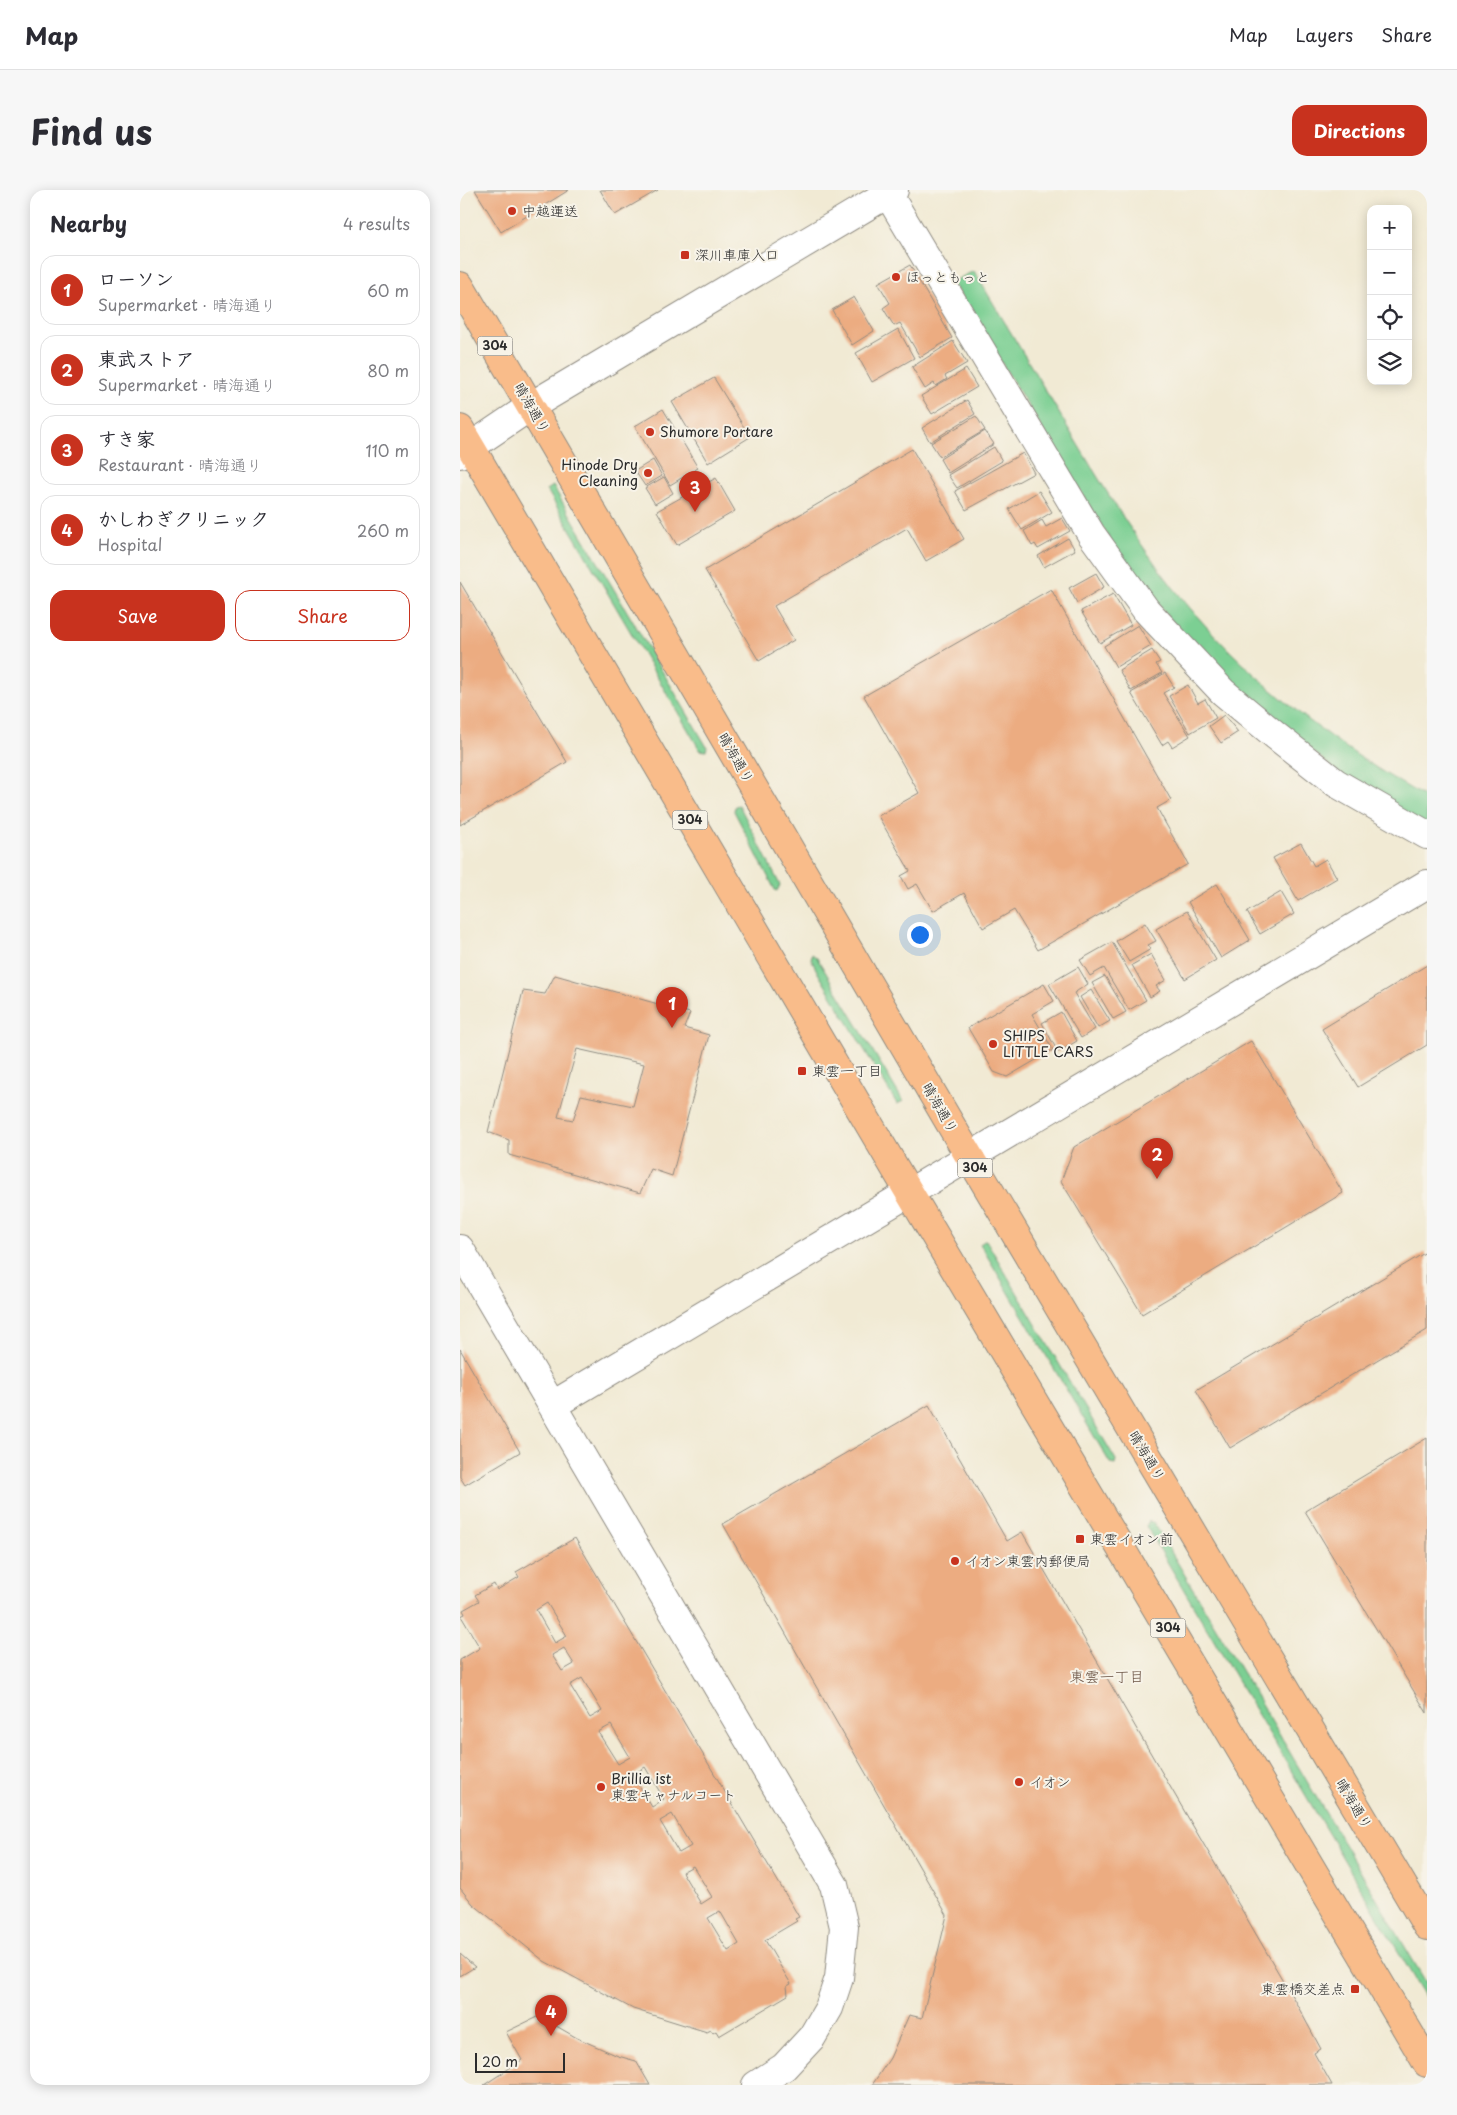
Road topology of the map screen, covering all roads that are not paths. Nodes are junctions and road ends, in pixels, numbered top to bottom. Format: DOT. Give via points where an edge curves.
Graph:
graph roads {
  1 [pos="891,192"];
  2 [pos="460,286"];
  3 [pos="531,406"];
  4 [pos="464,444"];
  5 [pos="1427,835"];
  6 [pos="1427,884"];
  7 [pos="969,1156"];
  8 [pos="909,1192"];
  9 [pos="460,1249"];
  10 [pos="553,1405"];
  11 [pos="1427,1926"];
  12 [pos="1427,2063"];
  13 [pos="756,2085"];
  1 -- 3 [label="street"];
  1 -- 5 [label="street" via="1091,534 1146,610 1222,692 1276,736 1336,783"];
  2 -- 3 [label="main road, 晴海通り / 304"];
  3 -- 4 [label="street"];
  3 -- 7 [label="main road, 晴海通り / 304"];
  4 -- 8 [label="main road, 304"];
  6 -- 7 [label="street"];
  7 -- 8 [label="street"];
  7 -- 11 [label="main road, 晴海通り / 304"];
  8 -- 10 [label="street"];
  8 -- 12 [label="main road, 304"];
  9 -- 10 [label="street"];
  10 -- 13 [label="street" via="834,1885 844,1927 839,1978 829,2008 812,2037 784,2067"];
}
